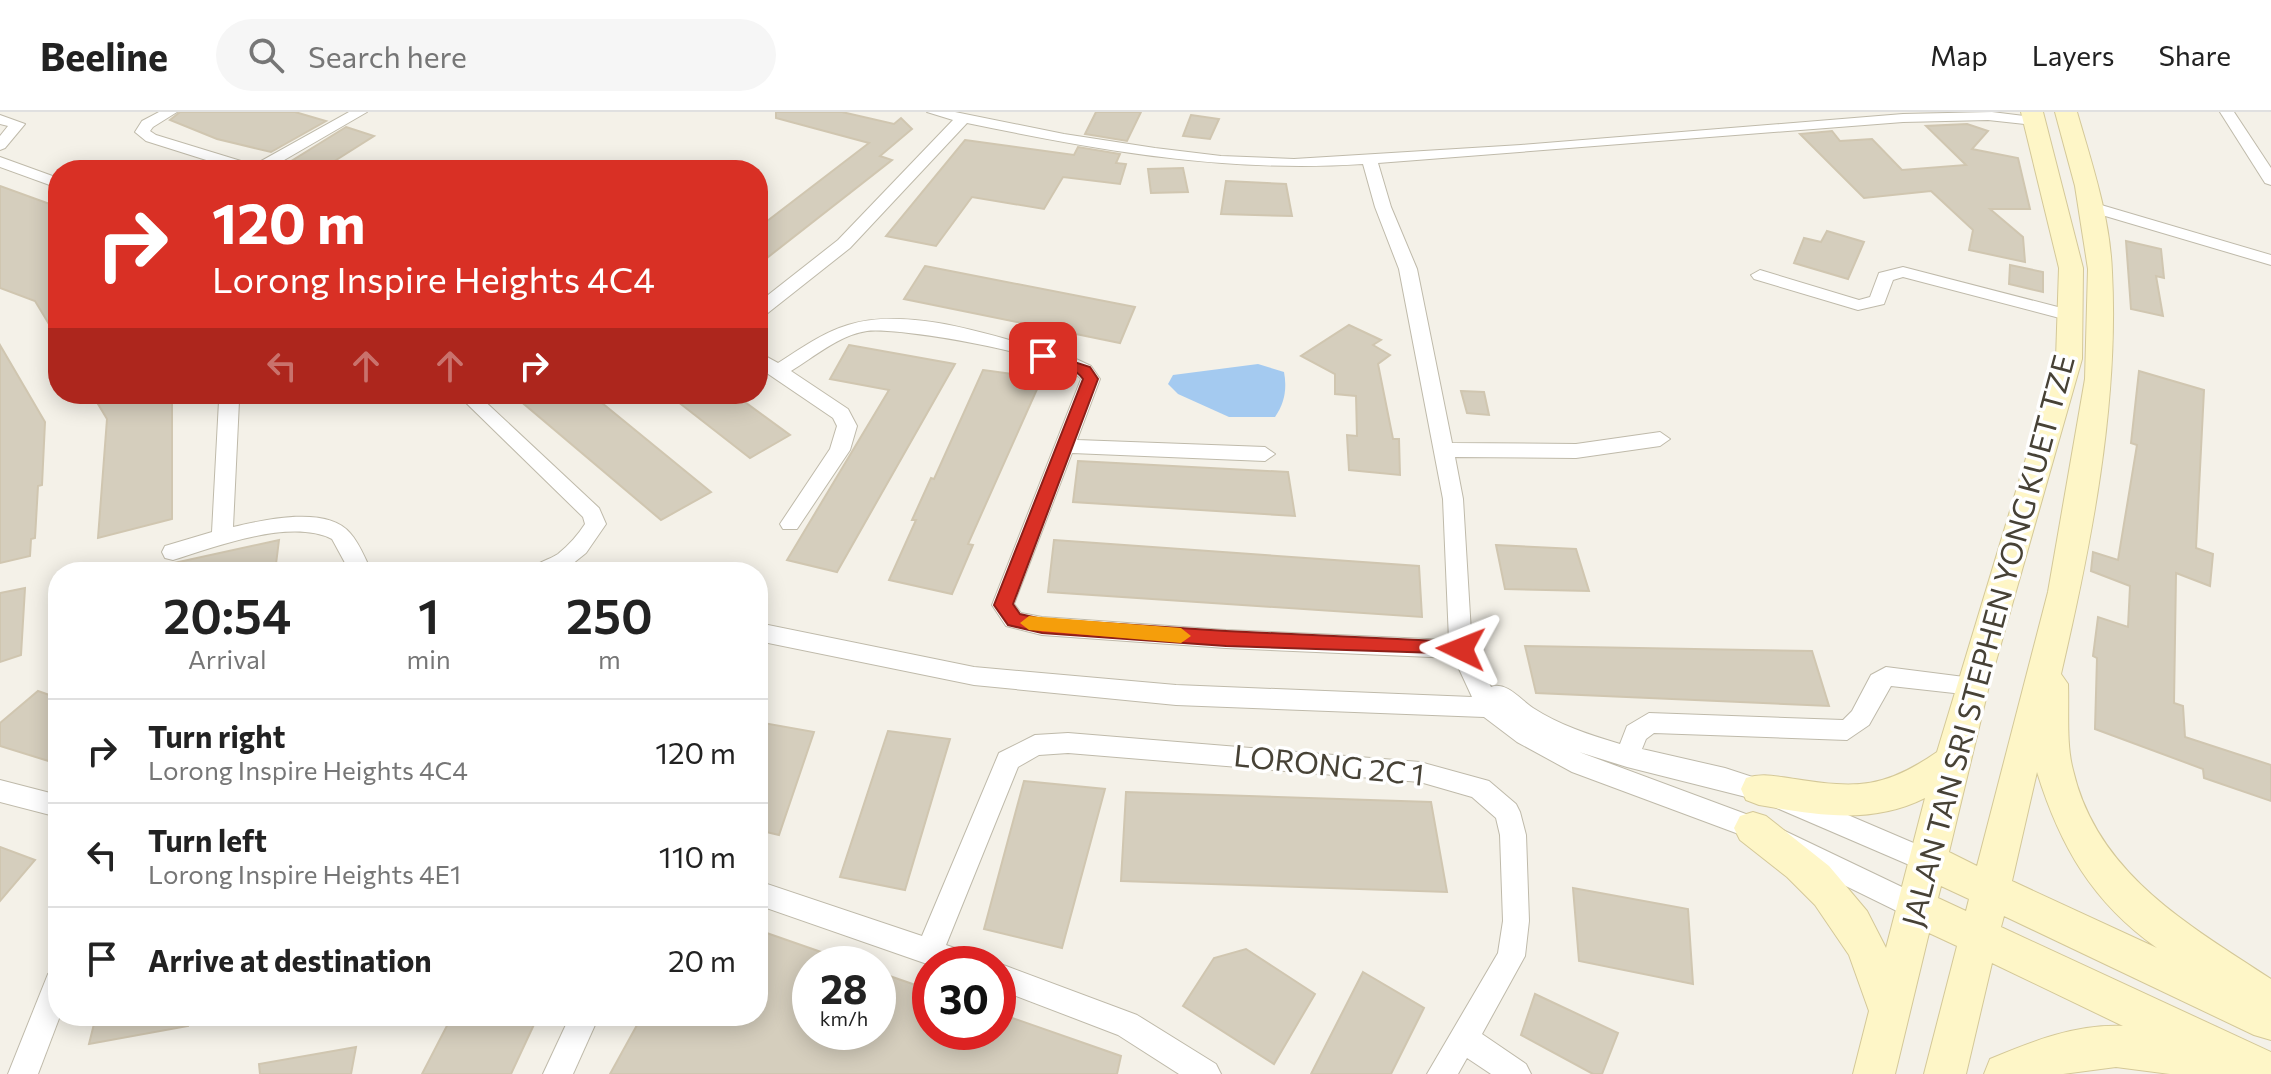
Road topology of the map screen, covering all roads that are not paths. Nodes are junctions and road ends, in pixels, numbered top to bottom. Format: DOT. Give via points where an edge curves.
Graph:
graph roads {
  1 [pos="170,112"];
  2 [pos="360,112"];
  3 [pos="934,112"];
  4 [pos="2066,112"];
  5 [pos="2227,112"];
  6 [pos="1855,116"];
  7 [pos="2034,117"];
  8 [pos="0,119"];
  9 [pos="962,120"];
  10 [pos="2246,138"];
  11 [pos="2271,141"];
  12 [pos="0,145"];
  13 [pos="225,160"];
  14 [pos="273,160"];
  15 [pos="1370,161"];
  16 [pos="0,162"];
  17 [pos="48,179"];
  18 [pos="2271,180"];
  19 [pos="2091,207"];
  20 [pos="2059,215"];
  21 [pos="2271,260"];
  22 [pos="1760,275"];
  23 [pos="768,304"];
  24 [pos="2071,316"];
  25 [pos="768,364"];
  26 [pos="778,371"];
  27 [pos="229,404"];
  28 [pos="477,404"];
  29 [pos="1660,439"];
  30 [pos="1065,446"];
  31 [pos="1444,450"];
  32 [pos="1265,454"];
  33 [pos="790,524"];
  34 [pos="222,536"];
  35 [pos="173,552"];
  36 [pos="355,562"];
  37 [pos="565,562"];
  38 [pos="768,634"];
  39 [pos="1461,649"];
  40 [pos="2049,657"];
  41 [pos="1972,686"];
  42 [pos="1501,708"];
  43 [pos="1627,757"];
  44 [pos="1953,761"];
  45 [pos="1759,789"];
  46 [pos="0,791"];
  47 [pos="48,803"];
  48 [pos="1753,828"];
  49 [pos="1928,861"];
  50 [pos="1989,889"];
  51 [pos="768,896"];
  52 [pos="1916,907"];
  53 [pos="1977,936"];
  54 [pos="915,946"];
  55 [pos="932,946"];
  56 [pos="1016,983"];
  57 [pos="2271,1003"];
  58 [pos="48,1009"];
  59 [pos="1890,1011"];
  60 [pos="2271,1022"];
  61 [pos="580,1026"];
  62 [pos="1463,1038"];
  63 [pos="23,1074"];
  64 [pos="558,1074"];
  65 [pos="1206,1074"];
  66 [pos="1442,1074"];
  67 [pos="1516,1074"];
  68 [pos="1874,1074"];
  69 [pos="1945,1074"];
  70 [pos="2005,1074"];
  71 [pos="2240,1074"];
  72 [pos="2270,1074"];
  1 -- 13 [label="street" via="142,132"];
  2 -- 14 [label="street"];
  3 -- 9 [label="street"];
  4 -- 19 [label="main road, JALAN TAN SRI STEPHEN YONG KUET TZE"];
  5 -- 10 [label="street"];
  6 -- 7 [label="street"];
  6 -- 15 [label="street"];
  7 -- 20 [label="main road, JALAN TAN SRI STEPHEN YONG KUET TZE"];
  8 -- 12 [label="street" via="18,124"];
  9 -- 15 [label="street" via="1221,161"];
  9 -- 23 [label="street" via="844,244"];
  10 -- 11 [label="street"];
  10 -- 18 [label="street"];
  15 -- 31 [label="street" via="1408,269"];
  16 -- 17 [label="street"];
  19 -- 20 [label="main road" via="2067,208"];
  19 -- 21 [label="street"];
  19 -- 40 [label="main road, JALAN TAN SRI STEPHEN YONG KUET TZE" via="2100,269 2099,379"];
  20 -- 24 [label="main road, JALAN TAN SRI STEPHEN YONG KUET TZE" via="2071,268"];
  22 -- 24 [label="street" via="1858,305 1878,300 1885,277 1903,272"];
  24 -- 41 [label="main road, JALAN TAN SRI STEPHEN YONG KUET TZE" via="2069,359"];
  25 -- 26 [label="street"];
  26 -- 30 [label="street" via="837,336 864,326 896,324 1069,363 1091,379"];
  26 -- 33 [label="street" via="841,414 847,426 840,450"];
  27 -- 34 [label="street"];
  28 -- 37 [label="street" via="592,513 596,524"];
  29 -- 31 [label="street" via="1576,451"];
  30 -- 32 [label="street"];
  30 -- 39 [label="street" via="1003,605 1014,620 1226,639"];
  31 -- 39 [label="street" via="1453,499"];
  34 -- 35 [label="street"];
  34 -- 36 [label="street" via="319,525 339,533"];
  38 -- 42 [label="street" via="974,676 1176,695"];
  39 -- 42 [label="street" via="1498,694"];
  40 -- 50 [label="main road, JALAN TAN SRI STEPHEN YONG KUET TZE"];
  40 -- 57 [label="main road" via="2054,768 2070,819 2107,879 2166,932"];
  41 -- 43 [label="street" via="1886,676 1876,683 1859,724 1847,730 1649,723 1636,733"];
  41 -- 44 [label="main road, JALAN TAN SRI STEPHEN YONG KUET TZE"];
  42 -- 43 [label="street" via="1585,746"];
  42 -- 48 [label="street" via="1526,735 1581,765"];
  43 -- 45 [label="street"];
  44 -- 45 [label="main road" via="1893,796 1852,801"];
  44 -- 49 [label="main road, JALAN TAN SRI STEPHEN YONG KUET TZE"];
  45 -- 49 [label="street"];
  46 -- 47 [label="street"];
  48 -- 52 [label="street"];
  48 -- 59 [label="main road" via="1803,865 1838,903 1863,941"];
  49 -- 50 [label="main road"];
  49 -- 52 [label="main road, JALAN TAN SRI STEPHEN YONG KUET TZE"];
  50 -- 53 [label="main road, JALAN TAN SRI STEPHEN YONG KUET TZE"];
  50 -- 60 [label="main road"];
  51 -- 54 [label="street"];
  52 -- 53 [label="main road"];
  52 -- 59 [label="main road, JALAN TAN SRI STEPHEN YONG KUET TZE"];
  53 -- 69 [label="main road, JALAN TAN SRI STEPHEN YONG KUET TZE"];
  53 -- 72 [label="main road"];
  55 -- 62 [label="street, LORONG 2C 1" via="1008,760 1035,745 1068,743 1420,772 1480,789 1507,812 1513,835 1516,921 1511,956"];
  56 -- 65 [label="street" via="1127,1025"];
  58 -- 63 [label="street"];
  59 -- 68 [label="main road, JALAN TAN SRI STEPHEN YONG KUET TZE"];
  61 -- 64 [label="street"];
  62 -- 66 [label="street, LORONG 2C 1"];
  62 -- 67 [label="street"];
  70 -- 71 [label="main road" via="2083,1048 2132,1048 2190,1057"];
}
